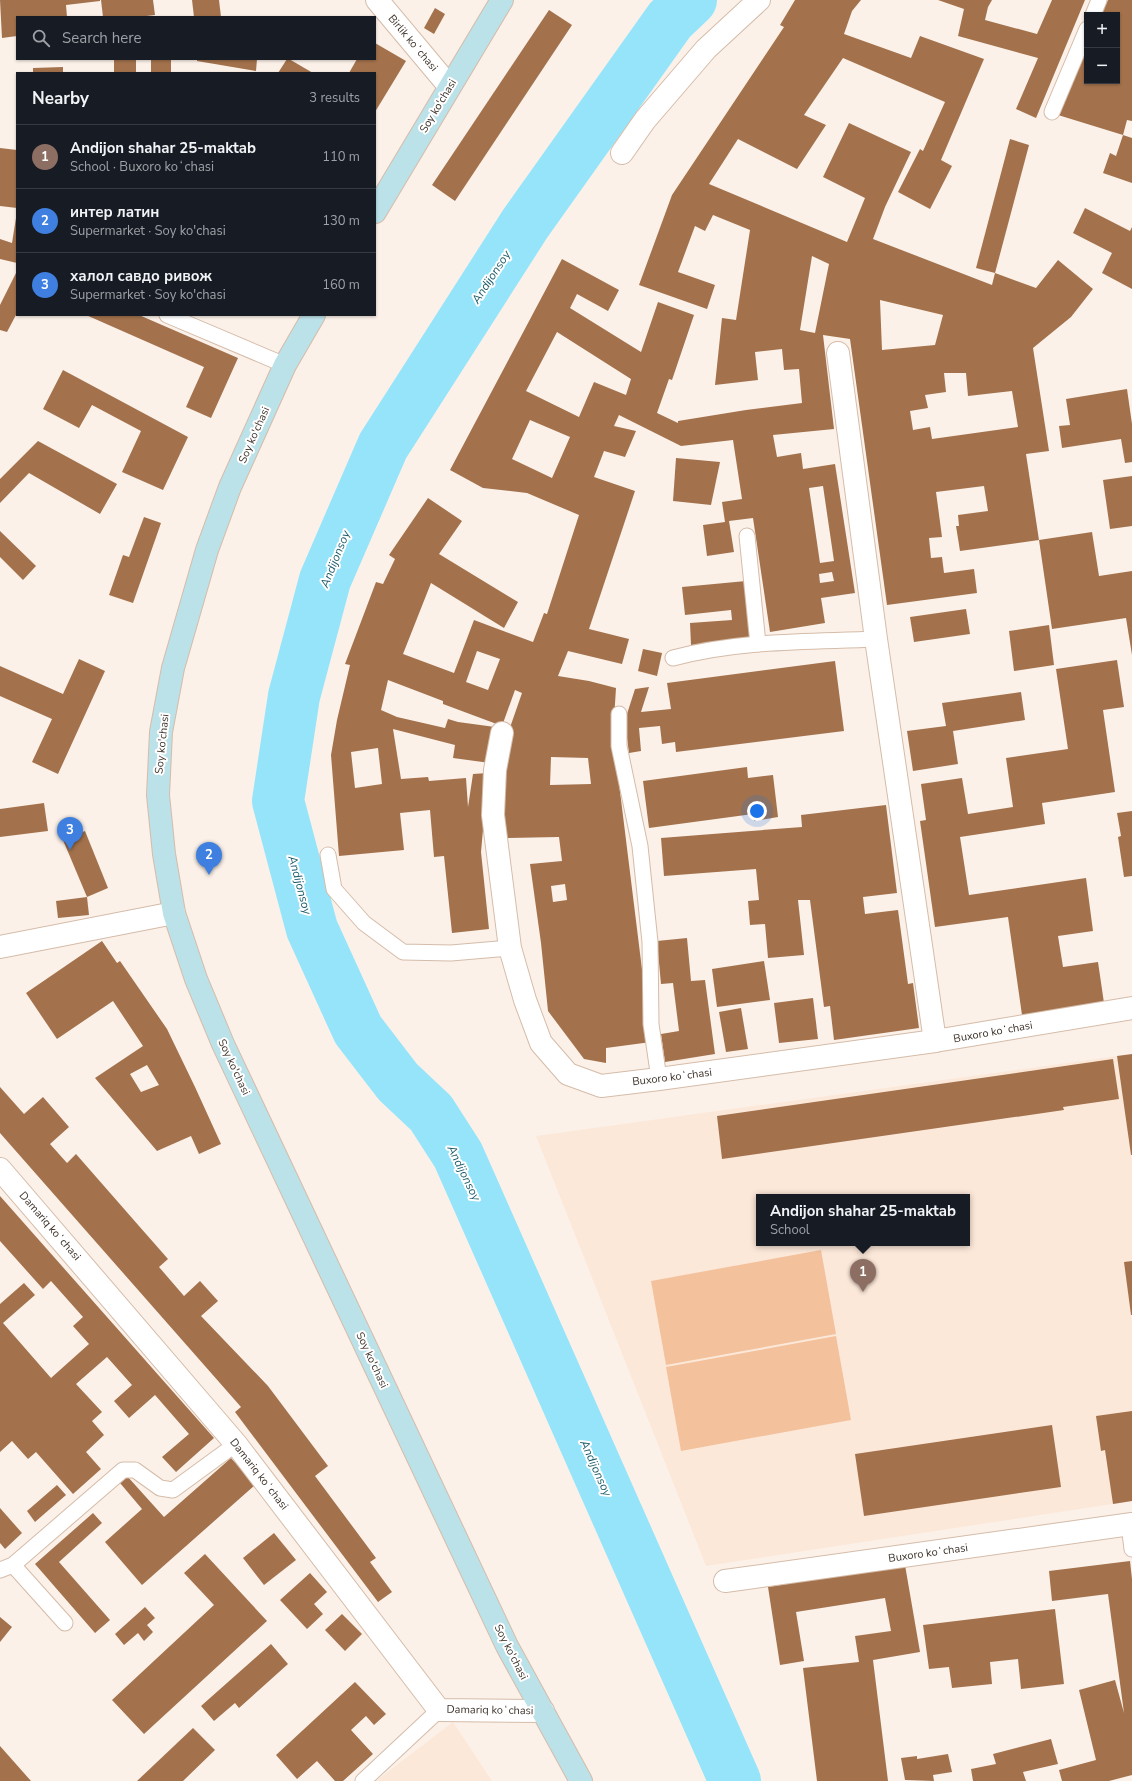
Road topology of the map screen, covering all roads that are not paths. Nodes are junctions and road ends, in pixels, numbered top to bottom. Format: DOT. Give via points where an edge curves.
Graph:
graph roads {
  1 [pos="377,0"];
  2 [pos="502,0"];
  3 [pos="759,0"];
  4 [pos="1099,0"];
  5 [pos="1094,12"];
  6 [pos="1084,36"];
  7 [pos="449,86"];
  8 [pos="1052,112"];
  9 [pos="622,153"];
  10 [pos="376,210"];
  11 [pos="169,316"];
  12 [pos="313,316"];
  13 [pos="838,353"];
  14 [pos="285,365"];
  15 [pos="747,536"];
  16 [pos="876,639"];
  17 [pos="758,644"];
  18 [pos="673,658"];
  19 [pos="619,714"];
  20 [pos="502,733"];
  21 [pos="328,856"];
  22 [pos="174,913"];
  23 [pos="0,947"];
  24 [pos="510,948"];
  25 [pos="1132,1008"];
  26 [pos="935,1042"];
  27 [pos="659,1079"];
  28 [pos="0,1169"];
  29 [pos="236,1444"];
  30 [pos="1130,1525"];
  31 [pos="1132,1549"];
  32 [pos="6,1568"];
  33 [pos="725,1581"];
  34 [pos="65,1623"];
  35 [pos="439,1710"];
  36 [pos="543,1711"];
  37 [pos="363,1781"];
  38 [pos="581,1781"];
  1 -- 7 [label="street, Birlik koʻchasi"];
  2 -- 7 [label="main road, Soy ko'chasi"];
  3 -- 9 [label="street" via="706,49 645,120"];
  4 -- 5 [label="lane"];
  6 -- 8 [label="lane"];
  7 -- 10 [label="main road, Soy ko'chasi"];
  11 -- 14 [label="lane"];
  12 -- 14 [label="main road, Soy ko'chasi"];
  13 -- 16 [label="street"];
  14 -- 22 [label="main road, Soy ko'chasi" via="230,487 207,550 173,668 162,732 158,795"];
  15 -- 17 [label="lane"];
  16 -- 17 [label="lane"];
  16 -- 26 [label="street"];
  17 -- 18 [label="lane"];
  19 -- 27 [label="lane" via="619,746 640,846 650,942 651,1024"];
  20 -- 24 [label="street, Buxoro koʻchasi" via="494,770 493,815"];
  21 -- 24 [label="lane" via="334,889 364,923 403,952 451,953"];
  22 -- 23 [label="street"];
  22 -- 36 [label="main road, Soy ko'chasi" via="196,980 223,1044 507,1646"];
  24 -- 27 [label="street, Buxoro koʻchasi" via="541,1043 568,1074 601,1086"];
  25 -- 26 [label="street, Buxoro koʻchasi"];
  26 -- 27 [label="street, Buxoro koʻchasi"];
  28 -- 29 [label="street, Damariq koʻchasi"];
  29 -- 32 [label="lane" via="173,1490 160,1488 135,1470 123,1470"];
  29 -- 35 [label="street, Damariq koʻchasi"];
  30 -- 31 [label="lane"];
  30 -- 33 [label="street, Buxoro koʻchasi"];
  32 -- 34 [label="lane"];
  35 -- 36 [label="street, Damariq koʻchasi"];
  35 -- 37 [label="lane"];
  36 -- 38 [label="main road, Soy ko'chasi"];
}
